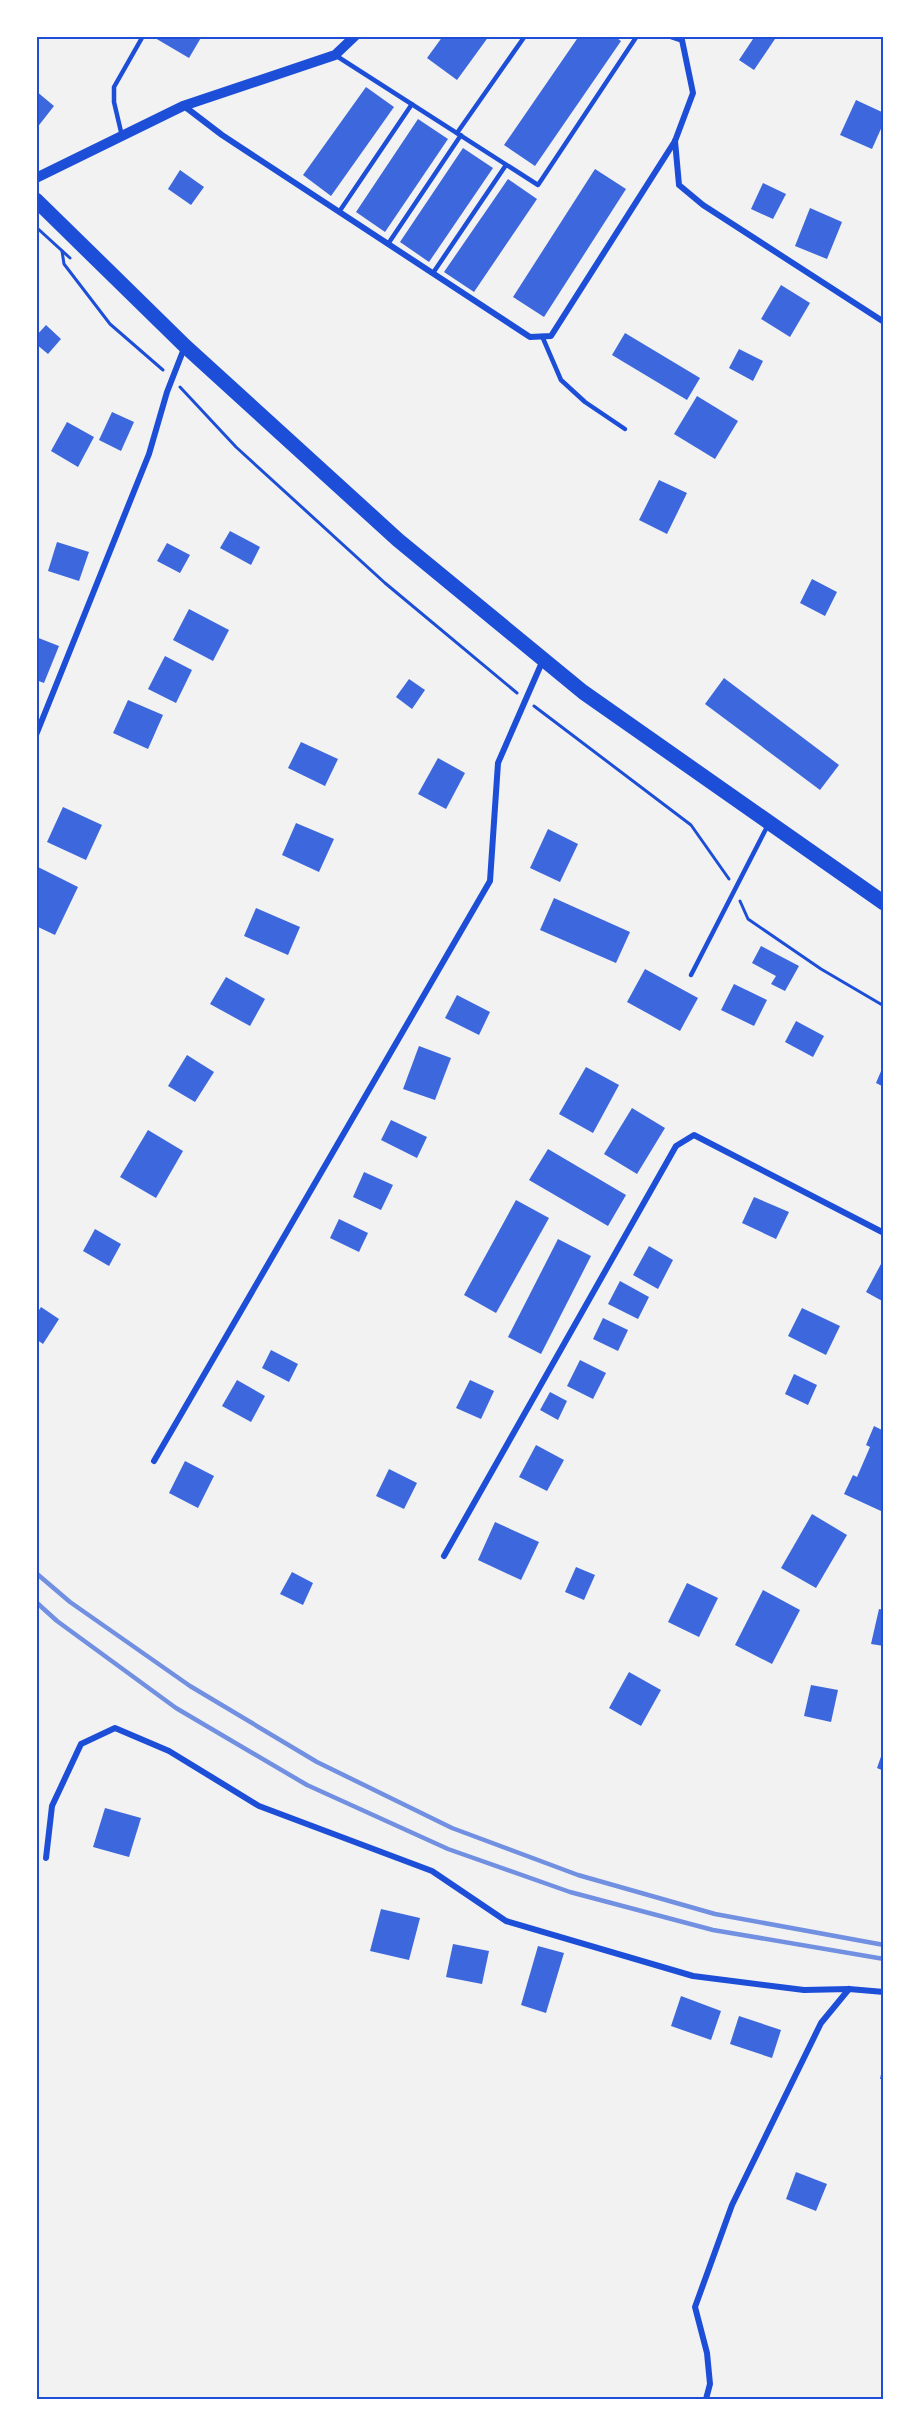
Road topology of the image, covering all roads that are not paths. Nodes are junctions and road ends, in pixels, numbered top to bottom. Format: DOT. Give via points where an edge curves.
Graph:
graph roads {
  1 [pos="143,36"];
  2 [pos="355,36"];
  3 [pos="525,36"];
  4 [pos="637,36"];
  5 [pos="670,36"];
  6 [pos="335,55"];
  7 [pos="412,104"];
  8 [pos="183,106"];
  9 [pos="459,134"];
  10 [pos="122,136"];
  11 [pos="675,141"];
  12 [pos="506,165"];
  13 [pos="37,176"];
  14 [pos="36,200"];
  15 [pos="339,212"];
  16 [pos="388,244"];
  17 [pos="433,273"];
  18 [pos="884,322"];
  19 [pos="542,336"];
  20 [pos="185,346"];
  21 [pos="625,429"];
  22 [pos="543,660"];
  23 [pos="36,735"];
  24 [pos="769,822"];
  25 [pos="884,903"];
  26 [pos="691,975"];
  27 [pos="884,1233"];
  28 [pos="154,1461"];
  29 [pos="444,1556"];
  30 [pos="46,1858"];
  31 [pos="849,1989"];
  32 [pos="884,1992"];
  33 [pos="706,2399"];
  1 -- 10 [label="lane" via="114,87"];
  2 -- 6 [label="street"];
  3 -- 9 [label="lane"];
  4 -- 12 [label="lane" via="538,185"];
  5 -- 11 [label="street" via="682,40 693,93"];
  6 -- 7 [label="lane"];
  6 -- 8 [label="street"];
  7 -- 9 [label="lane"];
  7 -- 15 [label="lane"];
  8 -- 10 [label="street"];
  8 -- 15 [label="street"];
  9 -- 12 [label="lane"];
  9 -- 16 [label="lane"];
  10 -- 13 [label="street"];
  11 -- 18 [label="street" via="679,185 703,205"];
  11 -- 19 [label="street" via="551,336"];
  12 -- 17 [label="lane"];
  14 -- 20 [label="main road"];
  15 -- 16 [label="street"];
  16 -- 17 [label="street"];
  17 -- 19 [label="street" via="530,338"];
  19 -- 21 [label="lane" via="561,380"];
  20 -- 22 [label="main road" via="398,540"];
  20 -- 23 [label="street" via="148,454"];
  22 -- 24 [label="main road"];
  22 -- 28 [label="street" via="498,763 490,881"];
  24 -- 25 [label="main road"];
  24 -- 26 [label="lane"];
  27 -- 29 [label="street" via="694,1135 676,1146"];
  30 -- 31 [label="street" via="52,1806 81,1744 115,1728 169,1751 259,1806 432,1870 506,1922 693,1976 804,1990"];
  31 -- 32 [label="street"];
  31 -- 33 [label="street" via="821,2023 732,2205 695,2307 707,2353 710,2384"];
}
